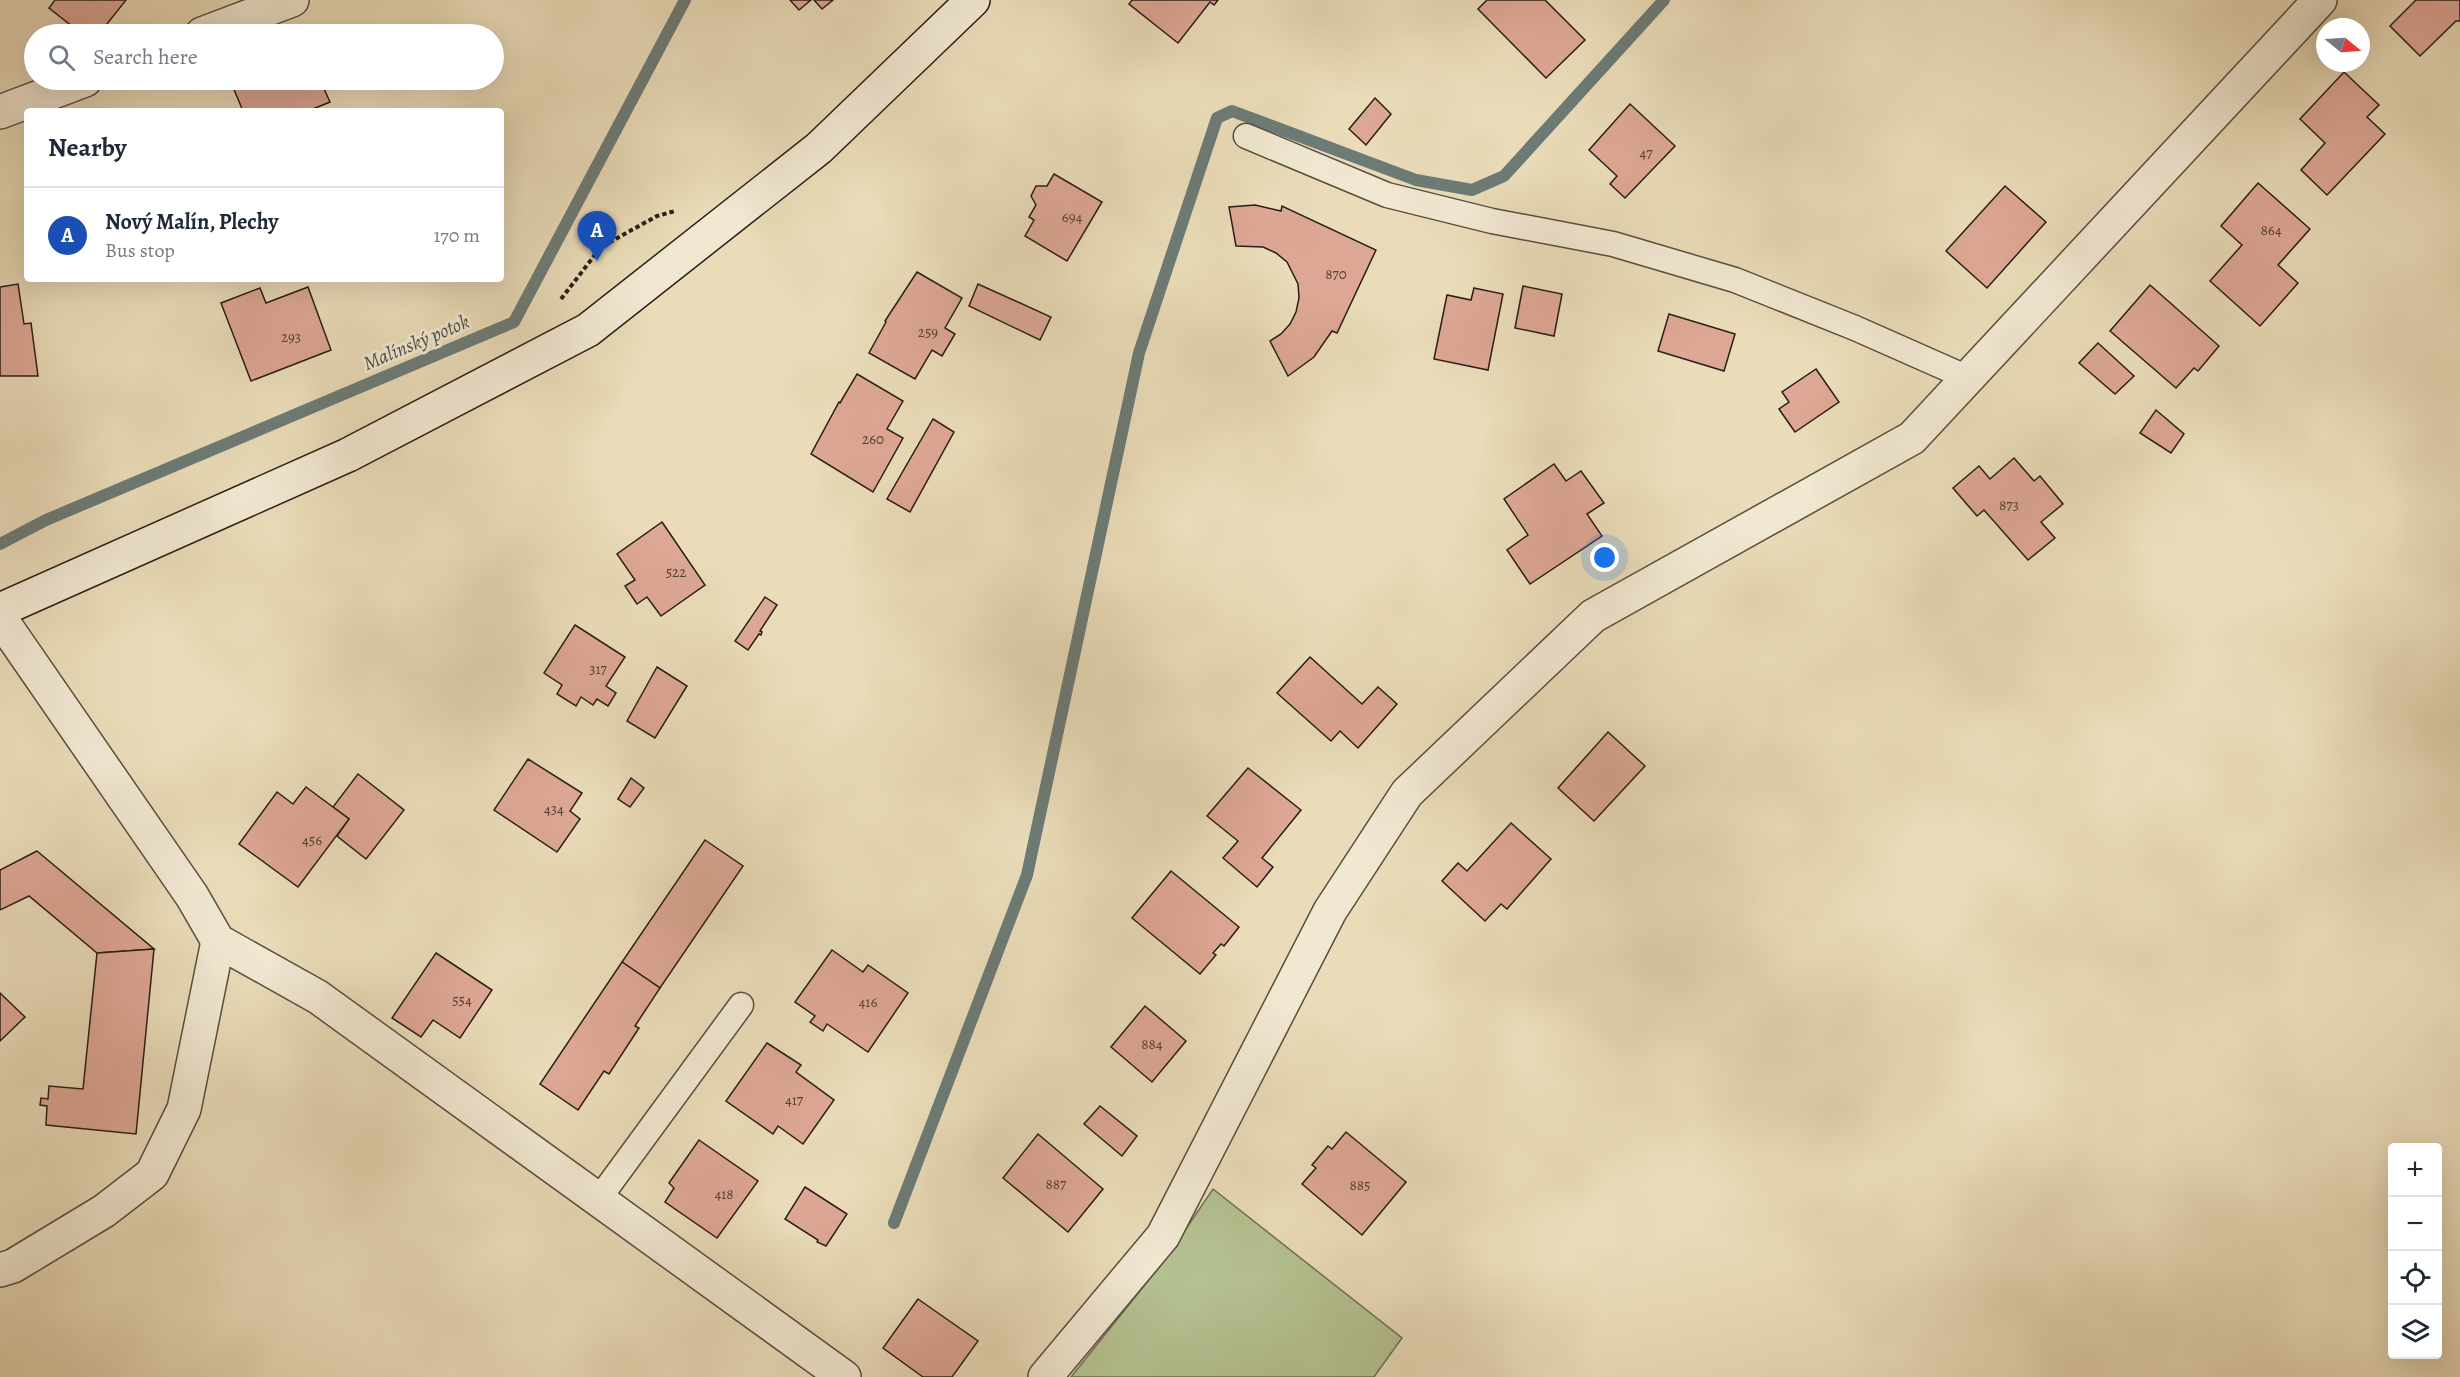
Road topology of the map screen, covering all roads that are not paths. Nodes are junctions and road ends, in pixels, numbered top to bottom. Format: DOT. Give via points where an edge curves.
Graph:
graph roads {
  1 [pos="292,0"];
  2 [pos="973,0"];
  3 [pos="2320,0"];
  4 [pos="228,24"];
  5 [pos="59,90"];
  6 [pos="0,112"];
  7 [pos="1246,136"];
  8 [pos="1968,378"];
  9 [pos="0,610"];
  10 [pos="0,618"];
  11 [pos="218,941"];
  12 [pos="741,1005"];
  13 [pos="598,1200"];
  14 [pos="0,1270"];
  15 [pos="844,1377"];
  16 [pos="1044,1377"];
  1 -- 4 [label="street"];
  2 -- 9 [label="street" via="819,148 588,330 348,455"];
  3 -- 8 [label="street"];
  5 -- 6 [label="street"];
  7 -- 8 [label="lane" via="1386,195 1492,221 1613,244 1735,280"];
  8 -- 16 [label="street" via="1912,438 1593,615 1407,793 1330,911 1163,1236"];
  10 -- 11 [label="street" via="192,896"];
  11 -- 13 [label="street" via="318,997"];
  11 -- 14 [label="street" via="184,1109 152,1174 104,1211"];
  12 -- 13 [label="lane"];
  13 -- 15 [label="street"];
}
